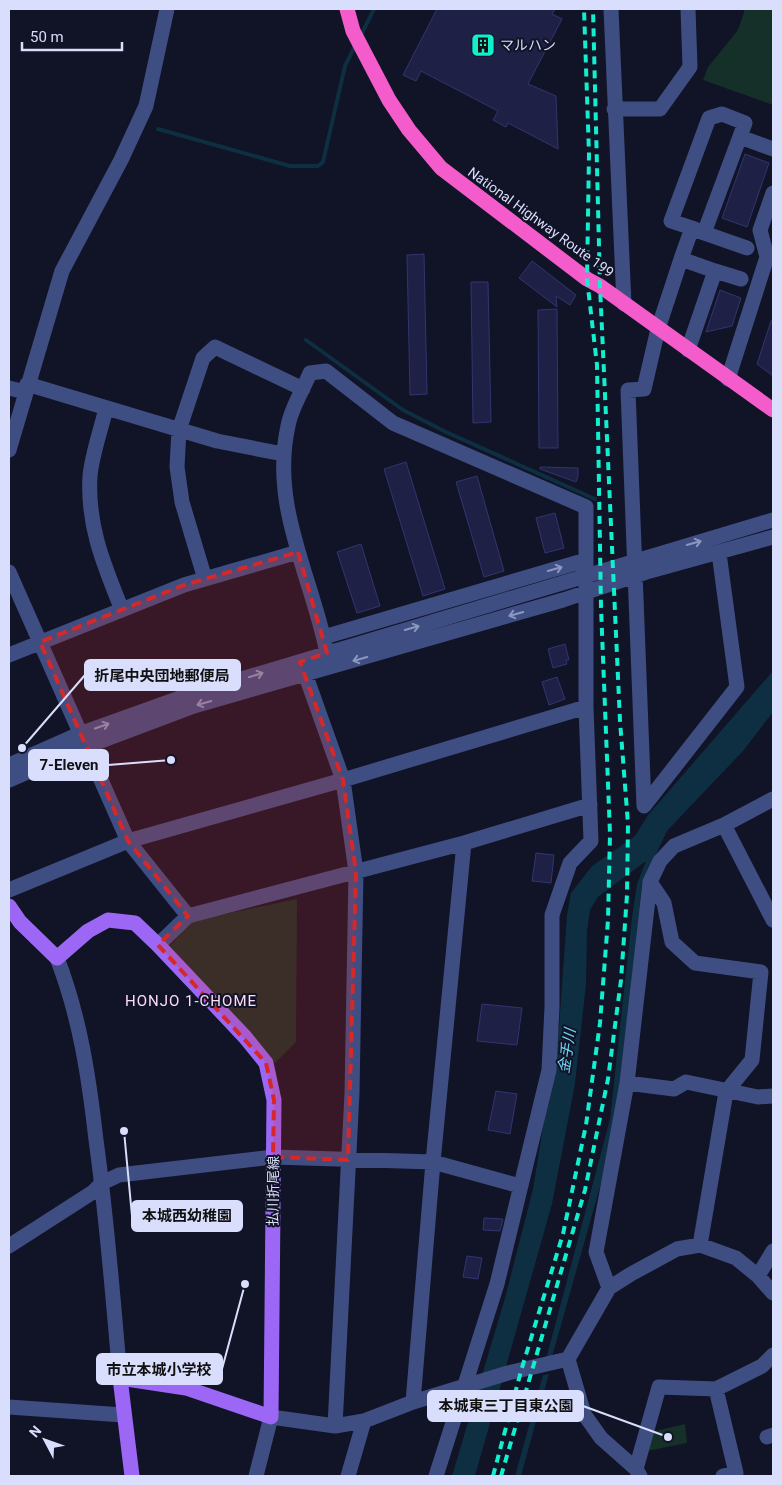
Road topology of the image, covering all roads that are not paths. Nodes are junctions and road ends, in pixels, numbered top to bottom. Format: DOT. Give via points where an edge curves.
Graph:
graph roads {
  1 [pos="167,9"];
  2 [pos="347,9"];
  3 [pos="611,9"];
  4 [pos="688,9"];
  5 [pos="614,109"];
  6 [pos="740,137"];
  7 [pos="773,149"];
  8 [pos="773,193"];
  9 [pos="698,231"];
  10 [pos="747,248"];
  11 [pos="681,259"];
  12 [pos="715,271"];
  13 [pos="740,279"];
  14 [pos="624,304"];
  15 [pos="658,329"];
  16 [pos="688,350"];
  17 [pos="728,379"];
  18 [pos="9,388"];
  19 [pos="26,388"];
  20 [pos="303,389"];
  21 [pos="106,408"];
  22 [pos="773,410"];
  23 [pos="179,430"];
  24 [pos="9,450"];
  25 [pos="283,454"];
  26 [pos="773,520"];
  27 [pos="773,537"];
  28 [pos="298,552"];
  29 [pos="719,553"];
  30 [pos="586,560"];
  31 [pos="648,564"];
  32 [pos="9,572"];
  33 [pos="205,579"];
  34 [pos="561,593"];
  35 [pos="122,610"];
  36 [pos="324,637"];
  37 [pos="40,642"];
  38 [pos="327,654"];
  39 [pos="9,655"];
  40 [pos="303,668"];
  41 [pos="586,707"];
  42 [pos="82,740"];
  43 [pos="9,765"];
  44 [pos="9,780"];
  45 [pos="343,780"];
  46 [pos="773,799"];
  47 [pos="590,805"];
  48 [pos="724,825"];
  49 [pos="128,841"];
  50 [pos="464,843"];
  51 [pos="356,872"];
  52 [pos="650,882"];
  53 [pos="9,890"];
  54 [pos="9,906"];
  55 [pos="188,916"];
  56 [pos="773,920"];
  57 [pos="158,945"];
  58 [pos="58,958"];
  59 [pos="627,1083"];
  60 [pos="730,1087"];
  61 [pos="773,1096"];
  62 [pos="273,1157"];
  63 [pos="348,1160"];
  64 [pos="433,1162"];
  65 [pos="102,1183"];
  66 [pos="520,1186"];
  67 [pos="700,1245"];
  68 [pos="9,1246"];
  69 [pos="773,1251"];
  70 [pos="758,1276"];
  71 [pos="608,1288"];
  72 [pos="773,1294"];
  73 [pos="773,1356"];
  74 [pos="568,1359"];
  75 [pos="120,1378"];
  76 [pos="464,1387"];
  77 [pos="716,1389"];
  78 [pos="413,1402"];
  79 [pos="9,1407"];
  80 [pos="123,1415"];
  81 [pos="271,1417"];
  82 [pos="364,1421"];
  83 [pos="335,1426"];
  84 [pos="638,1473"];
  85 [pos="132,1476"];
  86 [pos="256,1476"];
  87 [pos="348,1476"];
  88 [pos="436,1476"];
  89 [pos="723,1476"];
  1 -- 19 [label="street" via="146,106 62,271"];
  2 -- 14 [label="highway, National Highway Route 199" via="367,62 409,130 441,168"];
  3 -- 5 [label="street"];
  4 -- 5 [label="street" via="690,67 660,109"];
  5 -- 14 [label="street"];
  6 -- 7 [label="street"];
  6 -- 9 [label="street"];
  6 -- 9 [label="street" via="745,123 722,114 709,118 671,221"];
  8 -- 17 [label="street" via="760,230 767,257"];
  9 -- 10 [label="street"];
  9 -- 11 [label="street"];
  11 -- 12 [label="street"];
  11 -- 15 [label="street"];
  12 -- 13 [label="street"];
  12 -- 16 [label="street"];
  14 -- 15 [label="highway, National Highway Route 199"];
  15 -- 16 [label="highway, National Highway Route 199"];
  15 -- 29 [label="street" via="644,389 628,390 644,806 737,687"];
  16 -- 17 [label="highway, National Highway Route 199"];
  17 -- 22 [label="highway, National Highway Route 199"];
  18 -- 19 [label="street"];
  19 -- 21 [label="street"];
  19 -- 24 [label="street"];
  20 -- 23 [label="street" via="215,348 203,358"];
  20 -- 25 [label="street" via="288,424"];
  20 -- 30 [label="street" via="310,373 326,371 393,423 586,507"];
  21 -- 23 [label="street"];
  21 -- 35 [label="street" via="90,474 90,506 96,543"];
  23 -- 25 [label="street"];
  23 -- 33 [label="street" via="177,467 182,502"];
  25 -- 28 [label="street" via="282,485"];
  31 -- 26 [label="street, one-way"];
  27 -- 29 [label="street"];
  28 -- 33 [label="street"];
  28 -- 36 [label="street"];
  29 -- 31 [label="street"];
  36 -- 30 [label="street, one-way"];
  30 -- 41 [label="street"];
  31 -- 34 [label="street"];
  32 -- 37 [label="street"];
  33 -- 35 [label="street"];
  38 -- 34 [label="street, one-way"];
  34 -- 40 [label="street, one-way"];
  35 -- 37 [label="street"];
  36 -- 38 [label="street"];
  37 -- 39 [label="street"];
  37 -- 42 [label="street"];
  38 -- 40 [label="street"];
  40 -- 42 [label="street" via="188,695"];
  40 -- 45 [label="street"];
  41 -- 45 [label="street"];
  41 -- 47 [label="street"];
  42 -- 43 [label="street"];
  42 -- 44 [label="street"];
  42 -- 49 [label="street"];
  45 -- 49 [label="street"];
  45 -- 51 [label="street"];
  46 -- 48 [label="street"];
  47 -- 50 [label="street"];
  47 -- 66 [label="street" via="591,841 570,863 552,915 549,1070"];
  48 -- 52 [label="street" via="674,846 660,861"];
  48 -- 56 [label="street"];
  49 -- 53 [label="street"];
  49 -- 55 [label="street"];
  50 -- 51 [label="street"];
  50 -- 64 [label="street"];
  51 -- 55 [label="street"];
  51 -- 63 [label="street"];
  52 -- 59 [label="street"];
  52 -- 60 [label="street" via="664,903 672,942 695,963 761,972 752,1060"];
  54 -- 58 [label="main road" via="20,922"];
  55 -- 57 [label="street"];
  57 -- 58 [label="main road, 払川折尾線" via="135,923 108,920 88,932"];
  57 -- 62 [label="main road, 払川折尾線" via="246,1037 266,1063 274,1100"];
  58 -- 65 [label="street" via="69,988 87,1063"];
  59 -- 60 [label="street" via="674,1089 686,1082"];
  59 -- 71 [label="street" via="596,1252"];
  60 -- 61 [label="street" via="758,1097"];
  60 -- 67 [label="street"];
  62 -- 63 [label="street"];
  62 -- 65 [label="street" via="119,1175"];
  62 -- 81 [label="main road, 払川折尾線"];
  63 -- 64 [label="street"];
  63 -- 83 [label="street"];
  64 -- 66 [label="street"];
  64 -- 78 [label="street"];
  65 -- 68 [label="street"];
  65 -- 75 [label="street"];
  66 -- 76 [label="street" via="497,1284"];
  67 -- 70 [label="street" via="736,1258"];
  67 -- 71 [label="street" via="678,1249"];
  69 -- 70 [label="street"];
  70 -- 72 [label="street"];
  71 -- 74 [label="street"];
  73 -- 77 [label="street" via="762,1366"];
  74 -- 76 [label="street"];
  74 -- 84 [label="street" via="584,1414 601,1438"];
  75 -- 80 [label="main road"];
  75 -- 81 [label="main road" via="186,1388"];
  76 -- 78 [label="street"];
  76 -- 88 [label="street"];
  77 -- 84 [label="street" via="659,1387"];
  77 -- 89 [label="street" via="736,1473"];
  78 -- 82 [label="street"];
  79 -- 80 [label="street"];
  80 -- 85 [label="main road"];
  81 -- 83 [label="street"];
  81 -- 86 [label="street"];
  82 -- 83 [label="street"];
  82 -- 87 [label="street"];
}
